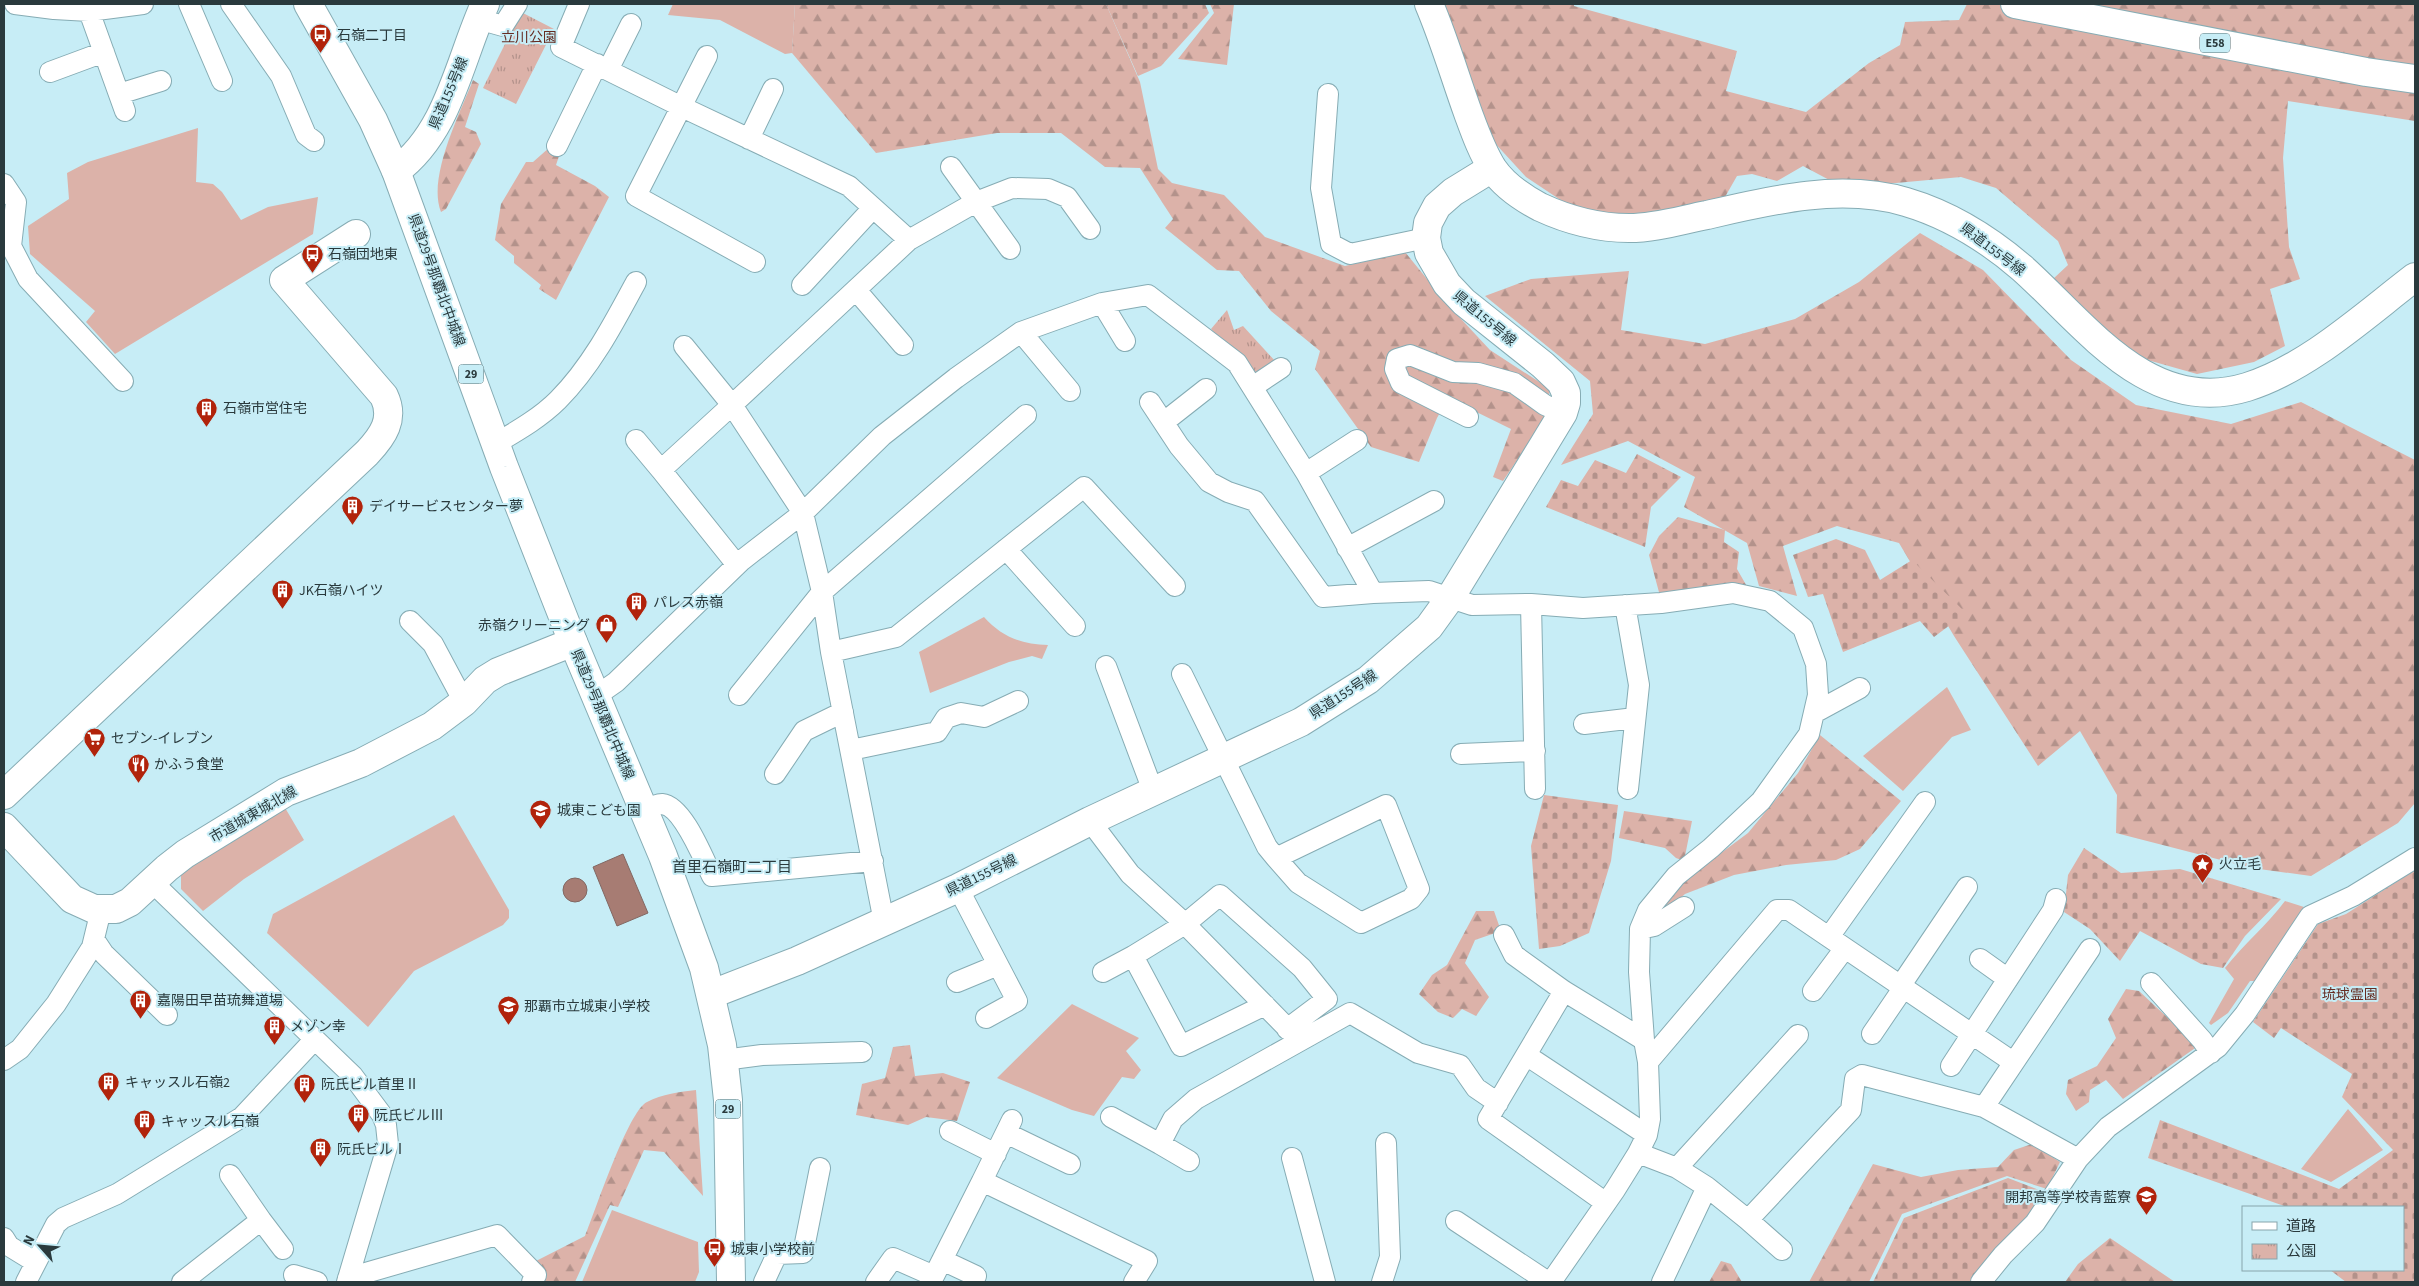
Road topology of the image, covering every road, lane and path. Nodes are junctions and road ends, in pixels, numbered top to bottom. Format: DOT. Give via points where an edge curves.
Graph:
graph roads {
  1 [pos="15,4"];
  2 [pos="143,4"];
  3 [pos="189,4"];
  4 [pos="231,4"];
  5 [pos="308,4"];
  6 [pos="517,4"];
  7 [pos="579,4"];
  8 [pos="1429,4"];
  9 [pos="2015,4"];
  10 [pos="89,11"];
  11 [pos="481,11"];
  12 [pos="631,24"];
  13 [pos="104,52"];
  14 [pos="707,56"];
  15 [pos="603,67"];
  16 [pos="50,72"];
  17 [pos="2415,79"];
  18 [pos="161,81"];
  19 [pos="222,81"];
  20 [pos="773,88"];
  21 [pos="1328,94"];
  22 [pos="682,107"];
  23 [pos="749,139"];
  24 [pos="314,140"];
  25 [pos="557,146"];
  26 [pos="951,167"];
  27 [pos="1492,168"];
  28 [pos="396,171"];
  29 [pos="4,184"];
  30 [pos="976,202"];
  31 [pos="873,208"];
  32 [pos="1090,229"];
  33 [pos="356,234"];
  34 [pos="1426,238"];
  35 [pos="909,240"];
  36 [pos="1010,249"];
  37 [pos="755,262"];
  38 [pos="2415,277"];
  39 [pos="636,282"];
  40 [pos="802,285"];
  41 [pos="856,290"];
  42 [pos="1102,304"];
  43 [pos="1021,332"];
  44 [pos="1125,341"];
  45 [pos="903,345"];
  46 [pos="684,346"];
  47 [pos="1281,368"];
  48 [pos="123,381"];
  49 [pos="1254,386"];
  50 [pos="1206,389"];
  51 [pos="1070,391"];
  52 [pos="1150,402"];
  53 [pos="732,405"];
  54 [pos="1563,413"];
  55 [pos="1026,415"];
  56 [pos="1468,417"];
  57 [pos="1164,422"];
  58 [pos="636,440"];
  59 [pos="1357,440"];
  60 [pos="496,444"];
  61 [pos="661,470"];
  62 [pos="1306,473"];
  63 [pos="1434,501"];
  64 [pos="803,513"];
  65 [pos="1347,548"];
  66 [pos="1006,549"];
  67 [pos="736,565"];
  68 [pos="1175,586"];
  69 [pos="822,592"];
  70 [pos="1373,593"];
  71 [pos="1450,598"];
  72 [pos="1531,604"];
  73 [pos="1625,605"];
  74 [pos="410,621"];
  75 [pos="1075,626"];
  76 [pos="573,642"];
  77 [pos="831,652"];
  78 [pos="1106,666"];
  79 [pos="1182,674"];
  80 [pos="1860,688"];
  81 [pos="596,696"];
  82 [pos="739,696"];
  83 [pos="464,702"];
  84 [pos="1018,702"];
  85 [pos="843,712"];
  86 [pos="1814,713"];
  87 [pos="1635,718"];
  88 [pos="1584,724"];
  89 [pos="851,750"];
  90 [pos="1535,752"];
  91 [pos="1461,754"];
  92 [pos="1223,758"];
  93 [pos="775,774"];
  94 [pos="1536,789"];
  95 [pos="1628,789"];
  96 [pos="1153,791"];
  97 [pos="4,795"];
  98 [pos="1925,802"];
  99 [pos="644,810"];
  100 [pos="1090,821"];
  101 [pos="4,827"];
  102 [pos="1276,858"];
  103 [pos="2415,858"];
  104 [pos="873,861"];
  105 [pos="152,882"];
  106 [pos="1966,887"];
  107 [pos="958,888"];
  108 [pos="2056,899"];
  109 [pos="1684,908"];
  110 [pos="101,910"];
  111 [pos="884,922"];
  112 [pos="1185,924"];
  113 [pos="1640,929"];
  114 [pos="1504,935"];
  115 [pos="94,939"];
  116 [pos="1837,942"];
  117 [pos="2090,949"];
  118 [pos="1133,956"];
  119 [pos="1980,959"];
  120 [pos="998,964"];
  121 [pos="1103,972"];
  122 [pos="2008,979"];
  123 [pos="958,982"];
  124 [pos="2151,983"];
  125 [pos="1902,986"];
  126 [pos="1564,991"];
  127 [pos="1813,991"];
  128 [pos="712,994"];
  129 [pos="1265,1005"];
  130 [pos="167,1015"];
  131 [pos="986,1018"];
  132 [pos="1872,1034"];
  133 [pos="1972,1034"];
  134 [pos="1293,1035"];
  135 [pos="1798,1035"];
  136 [pos="315,1039"];
  137 [pos="1644,1040"];
  138 [pos="862,1052"];
  139 [pos="2211,1053"];
  140 [pos="1526,1054"];
  141 [pos="4,1060"];
  142 [pos="724,1060"];
  143 [pos="1648,1062"];
  144 [pos="2013,1062"];
  145 [pos="1951,1066"];
  146 [pos="1498,1103"];
  147 [pos="1984,1107"];
  148 [pos="1111,1118"];
  149 [pos="950,1131"];
  150 [pos="1647,1135"];
  151 [pos="1386,1143"];
  152 [pos="1160,1144"];
  153 [pos="1638,1153"];
  154 [pos="996,1154"];
  155 [pos="1292,1158"];
  156 [pos="2078,1159"];
  157 [pos="1189,1161"];
  158 [pos="1070,1164"];
  159 [pos="820,1168"];
  160 [pos="1677,1168"];
  161 [pos="230,1175"];
  162 [pos="982,1181"];
  163 [pos="1707,1186"];
  164 [pos="1606,1203"];
  165 [pos="261,1220"];
  166 [pos="1748,1220"];
  167 [pos="1456,1221"];
  168 [pos="4,1238"];
  169 [pos="283,1249"];
  170 [pos="1782,1250"];
  171 [pos="942,1260"];
  172 [pos="35,1262"];
  173 [pos="294,1275"];
  174 [pos="976,1276"];
  175 [pos="348,1280"];
  176 [pos="26,1282"];
  177 [pos="182,1282"];
  178 [pos="317,1282"];
  179 [pos="532,1282"];
  180 [pos="731,1282"];
  181 [pos="764,1282"];
  182 [pos="876,1282"];
  183 [pos="1134,1282"];
  184 [pos="1325,1282"];
  185 [pos="1382,1282"];
  186 [pos="1549,1282"];
  187 [pos="1662,1282"];
  188 [pos="1982,1282"];
  1 -- 10 [label="street"];
  2 -- 10 [label="street"];
  3 -- 19 [label="street"];
  4 -- 24 [label="street" via="281,76 306,135"];
  5 -- 28 [label="main road, 県道29号那覇北中城線 / 29" via="373,120"];
  6 -- 11 [label="street" via="503,26"];
  7 -- 15 [label="street" via="561,47"];
  8 -- 27 [label="main road, 県道155号線" via="1476,134"];
  9 -- 17 [label="main road, E58"];
  10 -- 13 [label="street"];
  11 -- 28 [label="main road, 県道155号線" via="435,128 420,150"];
  12 -- 15 [label="street"];
  13 -- 16 [label="street"];
  13 -- 18 [label="street" via="122,102"];
  14 -- 22 [label="street"];
  15 -- 22 [label="street"];
  15 -- 25 [label="street"];
  20 -- 23 [label="street"];
  21 -- 34 [label="street" via="1321,188 1330,244 1350,254"];
  22 -- 23 [label="street"];
  22 -- 37 [label="street" via="636,196"];
  23 -- 31 [label="street" via="849,186"];
  26 -- 30 [label="street"];
  27 -- 34 [label="main road" via="1437,206 1428,223"];
  27 -- 38 [label="main road, 県道155号線" via="1534,204 1595,225 1648,227 1810,195 1868,194 1903,201 1950,219 1991,243 2051,295 2097,341 2136,370 2156,382 2199,392 2247,387 2282,372 2313,353"];
  28 -- 60 [label="main road, 県道29号那覇北中城線 / 29"];
  29 -- 48 [label="street" via="16,202 11,246 28,278"];
  30 -- 32 [label="street" via="1012,188 1048,189 1067,197"];
  30 -- 35 [label="street"];
  30 -- 36 [label="street"];
  31 -- 35 [label="street"];
  31 -- 40 [label="street"];
  33 -- 97 [label="main road" via="284,280 384,396 389,414 384,433"];
  34 -- 54 [label="main road, 県道155号線" via="1437,269 1464,302 1561,382 1566,393"];
  35 -- 41 [label="street"];
  39 -- 60 [label="street" via="587,364 558,400"];
  41 -- 45 [label="street"];
  41 -- 53 [label="street"];
  42 -- 43 [label="street"];
  42 -- 44 [label="street"];
  42 -- 49 [label="street" via="1148,295 1237,363"];
  43 -- 51 [label="street"];
  43 -- 64 [label="street" via="882,436"];
  46 -- 53 [label="street"];
  47 -- 49 [label="street"];
  49 -- 62 [label="street"];
  50 -- 57 [label="street"];
  52 -- 57 [label="street"];
  53 -- 61 [label="street"];
  53 -- 64 [label="street"];
  54 -- 56 [label="street" via="1545,405 1514,383 1478,373 1453,372 1410,355 1397,359 1395,369 1401,383"];
  54 -- 71 [label="main road, 県道155号線"];
  55 -- 69 [label="street"];
  57 -- 70 [label="street" via="1209,482 1255,502 1323,597"];
  58 -- 61 [label="street"];
  59 -- 62 [label="street"];
  60 -- 76 [label="main road, 県道29号那覇北中城線 / 29"];
  61 -- 67 [label="street"];
  62 -- 65 [label="street"];
  63 -- 65 [label="street"];
  64 -- 67 [label="street"];
  64 -- 69 [label="street"];
  65 -- 70 [label="street"];
  66 -- 68 [label="street" via="1084,487"];
  66 -- 75 [label="street"];
  66 -- 77 [label="street" via="896,637"];
  67 -- 81 [label="street" via="616,682"];
  69 -- 77 [label="street"];
  69 -- 82 [label="street"];
  70 -- 71 [label="street" via="1429,591"];
  71 -- 72 [label="street" via="1472,605"];
  71 -- 92 [label="main road, 県道155号線" via="1430,627 1368,680 1301,722"];
  72 -- 73 [label="street" via="1583,608"];
  72 -- 90 [label="street"];
  73 -- 86 [label="street" via="1733,593 1770,601 1803,628 1816,664 1818,695"];
  73 -- 87 [label="street" via="1639,685"];
  74 -- 83 [label="street" via="433,644"];
  76 -- 81 [label="main road, 県道29号那覇北中城線 / 29"];
  76 -- 83 [label="main road, 市道城東城北線" via="498,672 485,680"];
  77 -- 85 [label="street"];
  78 -- 96 [label="street"];
  79 -- 92 [label="street"];
  80 -- 86 [label="street"];
  81 -- 99 [label="main road, 県道29号那覇北中城線 / 29"];
  83 -- 105 [label="main road, 市道城東城北線" via="432,726 361,763 286,792 185,854"];
  84 -- 89 [label="street" via="986,725 961,713 946,718 937,732"];
  85 -- 89 [label="street"];
  85 -- 93 [label="street" via="804,731"];
  86 -- 113 [label="street" via="1809,734 1761,800 1712,848 1676,876 1656,898"];
  87 -- 88 [label="street"];
  87 -- 95 [label="street"];
  89 -- 104 [label="street"];
  90 -- 91 [label="street" via="1500,759"];
  90 -- 94 [label="street"];
  92 -- 96 [label="main road, 県道155号線"];
  92 -- 102 [label="street" via="1267,847"];
  96 -- 100 [label="main road, 県道155号線"];
  98 -- 116 [label="street"];
  99 -- 104 [label="street" via="660,804 672,807 686,824 712,876"];
  99 -- 128 [label="main road, 県道29号那覇北中城線 / 29" via="689,924"];
  100 -- 107 [label="main road, 県道155号線"];
  100 -- 112 [label="street" via="1130,874"];
  101 -- 110 [label="main road" via="72,899"];
  102 -- 102 [label="street" via="1386,805 1419,888 1411,899 1361,923 1298,882"];
  103 -- 139 [label="street" via="2353,896 2310,916 2236,1026"];
  104 -- 111 [label="street"];
  105 -- 110 [label="main road, 市道城東城北線" via="123,907"];
  105 -- 136 [label="street"];
  106 -- 125 [label="street"];
  107 -- 111 [label="main road, 県道155号線"];
  107 -- 120 [label="street"];
  108 -- 122 [label="street" via="2053,910"];
  109 -- 113 [label="street" via="1654,926"];
  110 -- 115 [label="street"];
  111 -- 128 [label="main road, 県道155号線"];
  112 -- 118 [label="street"];
  112 -- 129 [label="street"];
  112 -- 134 [label="street" via="1220,895 1302,968 1327,999"];
  113 -- 137 [label="street" via="1639,972"];
  114 -- 126 [label="street" via="1514,955"];
  115 -- 130 [label="street" via="104,954"];
  115 -- 141 [label="street" via="56,1004 20,1049"];
  116 -- 125 [label="street"];
  116 -- 127 [label="street"];
  116 -- 143 [label="street" via="1789,910 1777,910"];
  117 -- 144 [label="street"];
  118 -- 121 [label="street"];
  118 -- 129 [label="street" via="1181,1046"];
  119 -- 122 [label="street"];
  120 -- 123 [label="street"];
  120 -- 131 [label="street" via="1017,1001"];
  122 -- 133 [label="street"];
  124 -- 139 [label="street"];
  125 -- 132 [label="street"];
  125 -- 133 [label="street"];
  126 -- 137 [label="street"];
  126 -- 140 [label="street"];
  128 -- 142 [label="main road, 県道29号那覇北中城線 / 29"];
  129 -- 134 [label="street"];
  133 -- 144 [label="street"];
  133 -- 145 [label="street"];
  134 -- 146 [label="street" via="1350,1013 1418,1053 1460,1065 1476,1088"];
  134 -- 152 [label="street" via="1196,1099 1173,1119"];
  135 -- 160 [label="street"];
  136 -- 172 [label="street" via="242,1117 117,1194 63,1218 50,1232"];
  136 -- 175 [label="street" via="353,1076 377,1107 386,1125 391,1148"];
  137 -- 143 [label="street"];
  138 -- 142 [label="street"];
  139 -- 156 [label="street" via="2108,1127"];
  140 -- 146 [label="street"];
  140 -- 150 [label="street"];
  142 -- 180 [label="main road, 県道29号那覇北中城線 / 29" via="730,1142"];
  143 -- 150 [label="street" via="1650,1119"];
  144 -- 147 [label="street"];
  146 -- 164 [label="street" via="1488,1119"];
  147 -- 156 [label="street"];
  147 -- 166 [label="street" via="1862,1075 1855,1080 1851,1110"];
  148 -- 152 [label="street"];
  149 -- 154 [label="street"];
  150 -- 153 [label="street"];
  151 -- 185 [label="street" via="1390,1257"];
  152 -- 157 [label="street"];
  153 -- 160 [label="street"];
  153 -- 164 [label="street"];
  154 -- 158 [label="street" via="1010,1126"];
  154 -- 162 [label="street"];
  155 -- 184 [label="street"];
  156 -- 188 [label="street" via="2035,1223"];
  159 -- 181 [label="street" via="803,1253 777,1254"];
  160 -- 163 [label="street"];
  161 -- 165 [label="street"];
  162 -- 171 [label="street"];
  162 -- 183 [label="street" via="1147,1262"];
  163 -- 166 [label="street"];
  163 -- 187 [label="street"];
  164 -- 186 [label="street"];
  165 -- 169 [label="street"];
  165 -- 177 [label="street"];
  166 -- 170 [label="street"];
  167 -- 186 [label="street"];
  168 -- 172 [label="street" via="9,1246"];
  171 -- 174 [label="street"];
  171 -- 182 [label="street" via="934,1276 894,1258"];
  172 -- 176 [label="street"];
  173 -- 178 [label="street"];
  175 -- 179 [label="street" via="497,1235 536,1275"];
}
